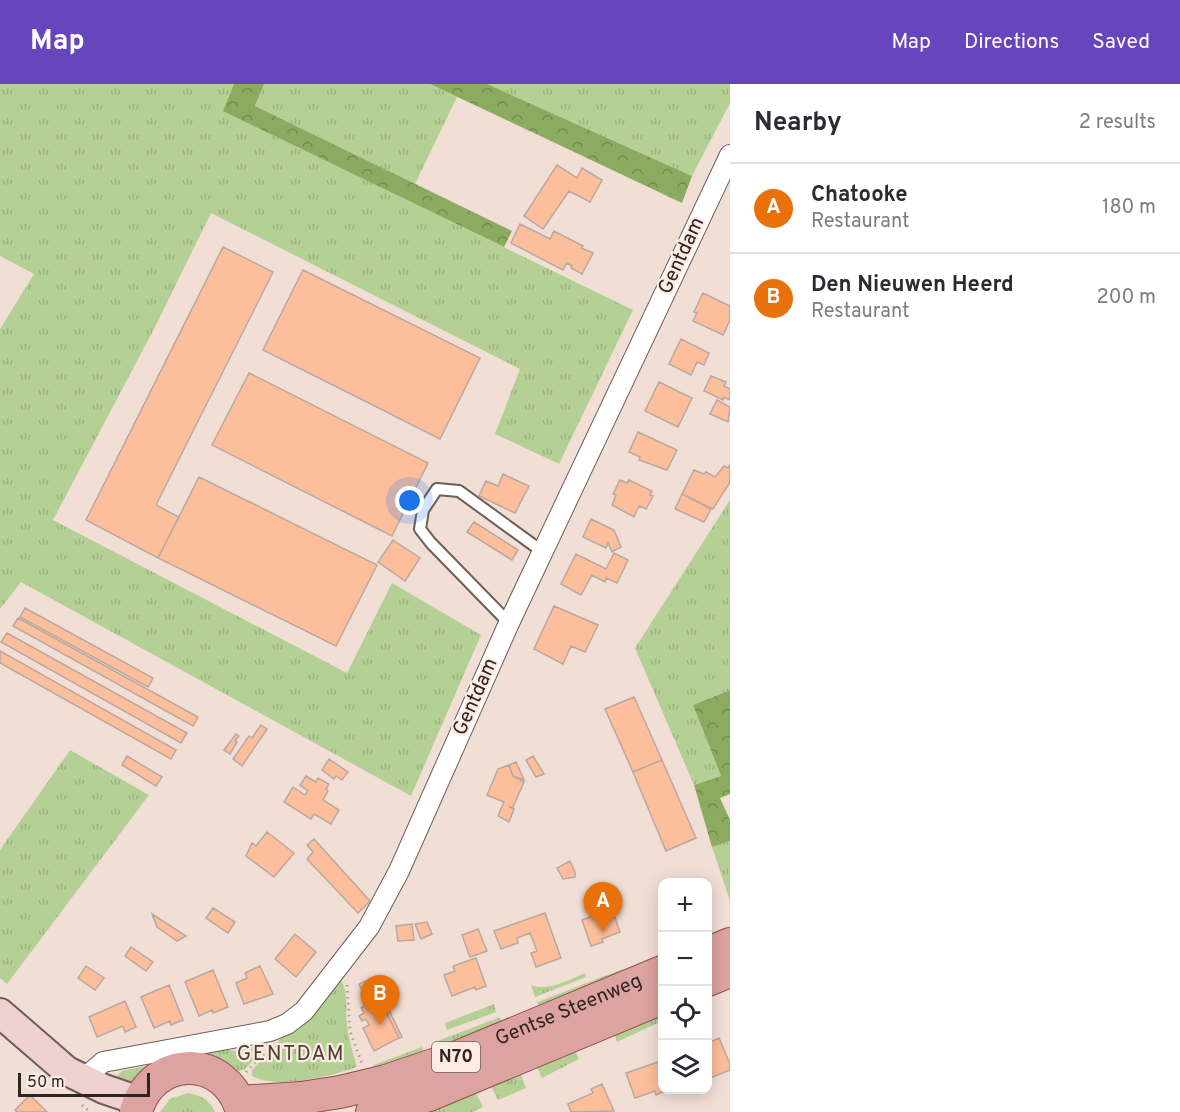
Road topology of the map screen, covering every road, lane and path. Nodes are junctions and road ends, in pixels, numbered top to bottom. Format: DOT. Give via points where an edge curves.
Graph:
graph roads {
  1 [pos="730,155"];
  2 [pos="543,552"];
  3 [pos="509,624"];
  4 [pos="730,944"];
  5 [pos="712,951"];
  6 [pos="342,963"];
  7 [pos="730,970"];
  8 [pos="658,974"];
  9 [pos="712,978"];
  10 [pos="658,1000"];
  11 [pos="0,1013"];
  12 [pos="287,1024"];
  13 [pos="81,1092"];
  14 [pos="241,1096"];
  15 [pos="384,1099"];
  16 [pos="302,1105"];
  17 [pos="137,1107"];
  18 [pos="90,1112"];
  1 -- 2 [label="street, Gentdam"];
  2 -- 3 [label="street, Gentdam"];
  2 -- 3 [label="lane" via="459,490 437,489 423,510 420,529"];
  3 -- 6 [label="street, Gentdam" via="399,871 369,927"];
  4 -- 5 [label="main road"];
  6 -- 12 [label="street, Gentdam" via="304,1011"];
  6 -- 15 [label="path" via="355,1050"];
  7 -- 9 [label="main road"];
  8 -- 15 [label="main road, Gentse Steenweg / N70" via="460,1056"];
  10 -- 15 [label="main road, Gentse Steenweg / N70" via="440,1090"];
  11 -- 13 [label="street" via="67,1071"];
  12 -- 13 [label="street, Gentdam" via="270,1031 103,1062"];
  12 -- 14 [label="path"];
  13 -- 17 [label="street"];
  13 -- 18 [label="path"];
  14 -- 16 [label="main road, Gentse Steenweg / N70"];
  14 -- 17 [label="main road" via="208,1072 176,1069 145,1090"];
  15 -- 16 [label="main road, Gentse Steenweg / N70"];
}
